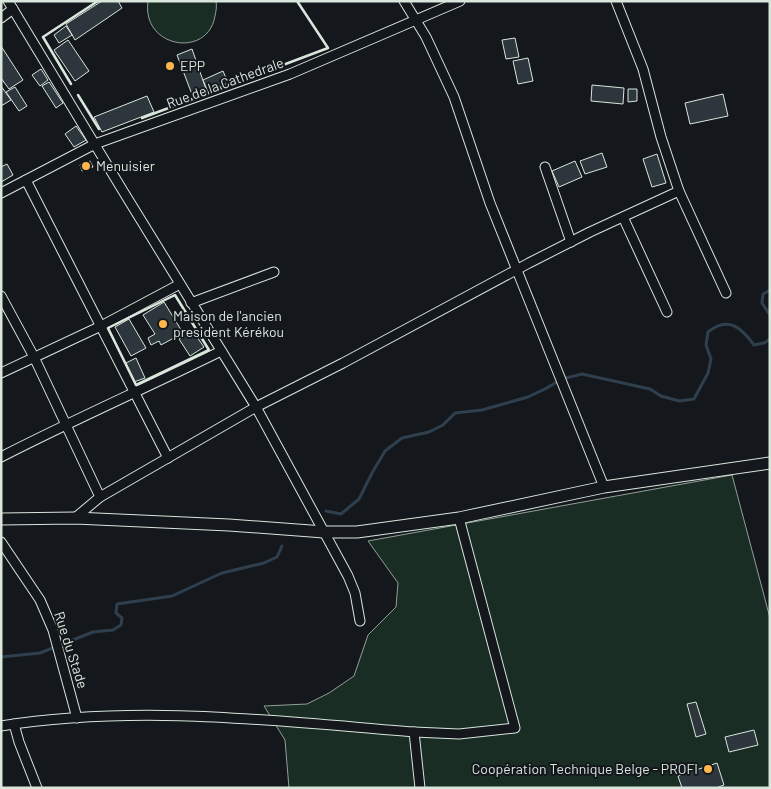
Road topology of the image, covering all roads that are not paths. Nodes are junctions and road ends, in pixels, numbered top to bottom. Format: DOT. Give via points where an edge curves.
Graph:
graph roads {
  1 [pos="404,1"];
  2 [pos="460,1"];
  3 [pos="616,1"];
  4 [pos="11,5"];
  5 [pos="1,18"];
  6 [pos="417,20"];
  7 [pos="95,144"];
  8 [pos="545,166"];
  9 [pos="26,180"];
  10 [pos="679,191"];
  11 [pos="1,193"];
  12 [pos="623,217"];
  13 [pos="571,242"];
  14 [pos="516,269"];
  15 [pos="274,272"];
  16 [pos="180,284"];
  17 [pos="726,293"];
  18 [pos="1,296"];
  19 [pos="191,303"];
  20 [pos="667,312"];
  21 [pos="101,326"];
  22 [pos="221,351"];
  23 [pos="34,357"];
  24 [pos="1,373"];
  25 [pos="136,393"];
  26 [pos="256,407"];
  27 [pos="66,424"];
  28 [pos="1,457"];
  29 [pos="168,458"];
  30 [pos="770,463"];
  31 [pos="604,487"];
  32 [pos="100,497"];
  33 [pos="75,518"];
  34 [pos="459,518"];
  35 [pos="1,519"];
  36 [pos="324,532"];
  37 [pos="1,542"];
  38 [pos="360,621"];
  39 [pos="77,718"];
  40 [pos="14,724"];
  41 [pos="1,726"];
  42 [pos="414,732"];
  43 [pos="37,788"];
  44 [pos="420,788"];
  1 -- 6 [label="street"];
  2 -- 6 [label="street, Rue de la Cathedrale"];
  3 -- 10 [label="street" via="643,69"];
  4 -- 5 [label="street"];
  4 -- 7 [label="street"];
  6 -- 7 [label="street, Rue de la Cathedrale" via="290,74"];
  6 -- 14 [label="street" via="454,96"];
  7 -- 9 [label="street, Rue de la Cathedrale"];
  7 -- 16 [label="street"];
  8 -- 13 [label="street"];
  9 -- 11 [label="street, Rue de la Cathedrale"];
  9 -- 21 [label="street"];
  10 -- 12 [label="street"];
  10 -- 17 [label="street"];
  12 -- 13 [label="street"];
  12 -- 20 [label="street"];
  13 -- 14 [label="street"];
  14 -- 26 [label="street"];
  14 -- 31 [label="street"];
  15 -- 19 [label="street"];
  16 -- 19 [label="street"];
  16 -- 21 [label="street"];
  18 -- 23 [label="street"];
  19 -- 22 [label="street"];
  21 -- 23 [label="street"];
  21 -- 25 [label="street"];
  22 -- 25 [label="street"];
  22 -- 26 [label="street"];
  23 -- 24 [label="street"];
  23 -- 27 [label="street"];
  25 -- 27 [label="street"];
  25 -- 29 [label="street"];
  26 -- 29 [label="street"];
  26 -- 36 [label="street"];
  27 -- 28 [label="street"];
  27 -- 32 [label="street"];
  29 -- 32 [label="street"];
  30 -- 31 [label="street"];
  31 -- 34 [label="street"];
  32 -- 33 [label="street"];
  33 -- 35 [label="street"];
  33 -- 36 [label="street"];
  34 -- 36 [label="street" via="357,532"];
  34 -- 42 [label="street" via="515,728 459,734"];
  36 -- 38 [label="street" via="355,592"];
  37 -- 39 [label="street, Rue du Stade" via="40,600 53,630"];
  39 -- 40 [label="street"];
  39 -- 42 [label="street" via="200,715"];
  40 -- 41 [label="street"];
  40 -- 43 [label="street"];
  42 -- 44 [label="street"];
}
